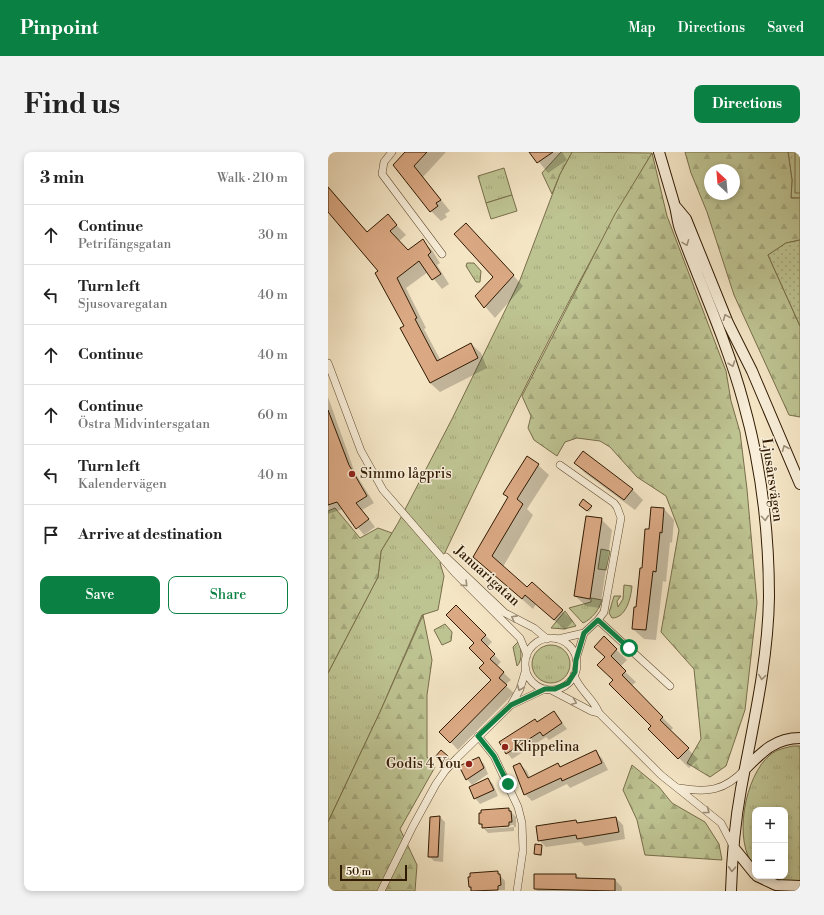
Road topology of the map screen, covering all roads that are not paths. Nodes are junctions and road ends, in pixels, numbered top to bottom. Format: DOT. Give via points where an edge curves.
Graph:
graph roads {
  1 [pos="392,152"];
  2 [pos="659,152"];
  3 [pos="675,205"];
  4 [pos="442,254"];
  5 [pos="328,363"];
  6 [pos="560,465"];
  7 [pos="800,484"];
  8 [pos="431,544"];
  9 [pos="598,620"];
  10 [pos="584,633"];
  11 [pos="547,639"];
  12 [pos="558,639"];
  13 [pos="527,655"];
  14 [pos="576,660"];
  15 [pos="526,669"];
  16 [pos="574,675"];
  17 [pos="670,686"];
  18 [pos="548,689"];
  19 [pos="511,705"];
  20 [pos="599,712"];
  21 [pos="478,736"];
  22 [pos="800,738"];
  23 [pos="745,769"];
  24 [pos="676,787"];
  25 [pos="734,848"];
  26 [pos="752,870"];
  27 [pos="764,879"];
  28 [pos="800,886"];
  29 [pos="381,891"];
  30 [pos="517,891"];
  31 [pos="731,891"];
  1 -- 4 [label="street" via="384,162 382,174"];
  2 -- 3 [label="main road, Ljusårsvägen"];
  7 -- 3 [label="main road, Ljusårsvägen, one-way" via="728,323 686,219"];
  3 -- 23 [label="main road, Ljusårsvägen, one-way" via="679,226 734,370 756,450 763,495 768,570 766,645"];
  5 -- 8 [label="street, Januarigatan" via="369,467 396,505"];
  6 -- 9 [label="street" via="614,503 620,513 607,601"];
  11 -- 8 [label="street, Januarigatan, one-way" via="534,628 505,613"];
  8 -- 13 [label="street, Januarigatan, one-way" via="455,573 520,638"];
  9 -- 10 [label="street"];
  9 -- 17 [label="street"];
  10 -- 12 [label="street"];
  10 -- 14 [label="street"];
  11 -- 12 [label="street"];
  11 -- 13 [label="street" via="534,644"];
  12 -- 14 [label="street" via="570,647"];
  13 -- 15 [label="street"];
  14 -- 16 [label="street"];
  15 -- 18 [label="street" via="532,682"];
  15 -- 19 [label="street, one-way" via="520,689"];
  16 -- 18 [label="street" via="564,686"];
  16 -- 20 [label="street" via="577,684"];
  18 -- 19 [label="street"];
  18 -- 20 [label="street, one-way"];
  19 -- 21 [label="street"];
  20 -- 24 [label="street"];
  21 -- 29 [label="street" via="445,771 431,792"];
  21 -- 30 [label="street" via="494,756 518,806 524,850"];
  22 -- 23 [label="main road" via="785,739 771,745"];
  23 -- 24 [label="street" via="735,780 720,788 697,790"];
  23 -- 25 [label="main road, Ljusårsvägen"];
  24 -- 25 [label="street, one-way" via="721,823"];
  25 -- 26 [label="main road"];
  25 -- 31 [label="main road, Ljusårsvägen, one-way"];
  27 -- 28 [label="main road" via="776,885"];
}
